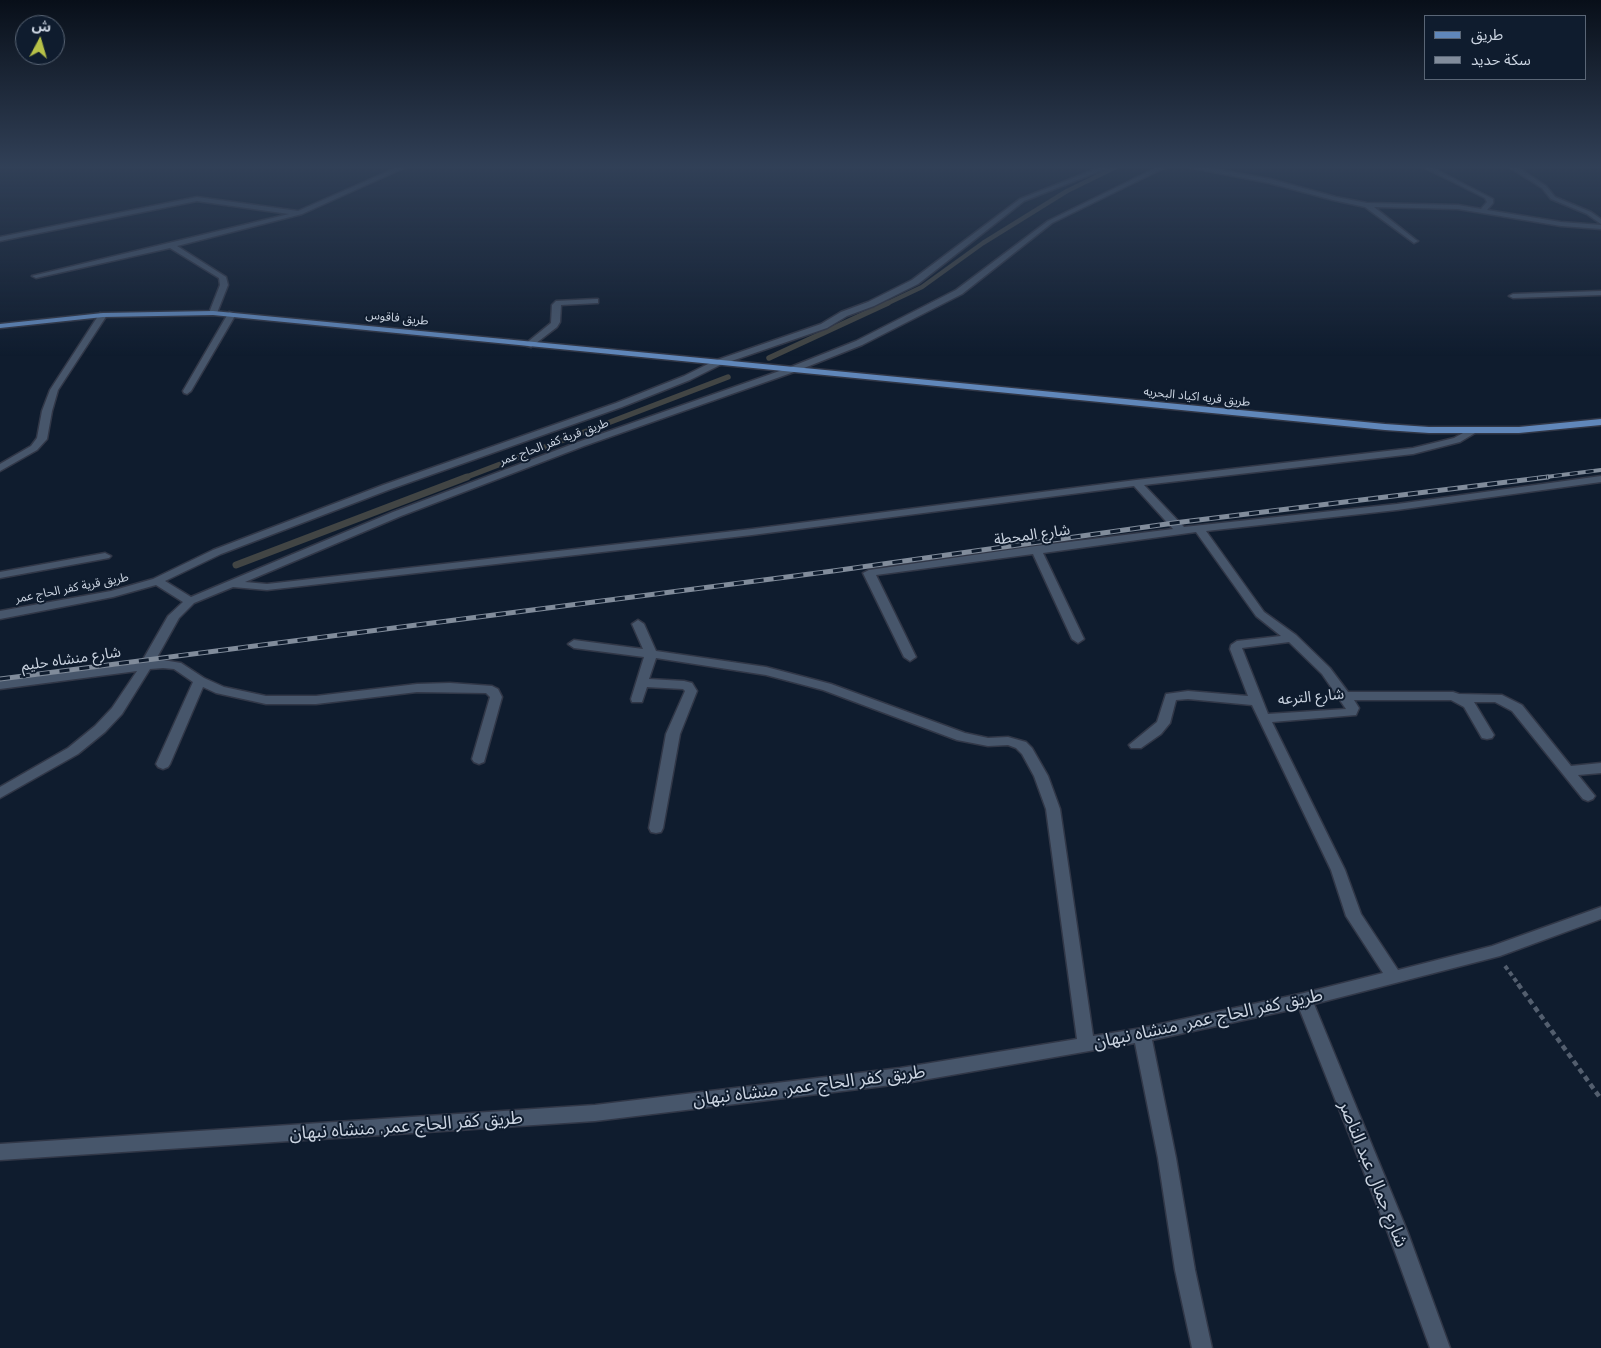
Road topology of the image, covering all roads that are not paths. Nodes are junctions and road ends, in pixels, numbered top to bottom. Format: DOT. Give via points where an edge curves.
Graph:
graph roads {
  1 [pos="44,230"];
  2 [pos="233,230"];
  3 [pos="983,230"];
  4 [pos="1040,230"];
  5 [pos="1400,230"];
  6 [pos="0,239"];
  7 [pos="1414,241"];
  8 [pos="173,245"];
  9 [pos="36,276"];
  10 [pos="1601,293"];
  11 [pos="1513,296"];
  12 [pos="595,301"];
  13 [pos="213,313"];
  14 [pos="232,314"];
  15 [pos="103,315"];
  16 [pos="0,326"];
  17 [pos="528,345"];
  18 [pos="717,362"];
  19 [pos="790,370"];
  20 [pos="187,391"];
  21 [pos="1601,422"];
  22 [pos="1472,431"];
  23 [pos="0,468"];
  24 [pos="1601,479"];
  25 [pos="1136,483"];
  26 [pos="1200,530"];
  27 [pos="1181,531"];
  28 [pos="1036,550"];
  29 [pos="105,556"];
  30 [pos="0,575"];
  31 [pos="157,581"];
  32 [pos="231,583"];
  33 [pos="190,601"];
  34 [pos="0,614"];
  35 [pos="638,624"];
  36 [pos="1292,638"];
  37 [pos="1078,639"];
  38 [pos="574,644"];
  39 [pos="651,653"];
  40 [pos="910,657"];
  41 [pos="146,666"];
  42 [pos="200,681"];
  43 [pos="642,683"];
  44 [pos="0,685"];
  45 [pos="1345,696"];
  46 [pos="1459,698"];
  47 [pos="638,699"];
  48 [pos="1255,701"];
  49 [pos="1265,722"];
  50 [pos="1487,735"];
  51 [pos="1136,745"];
  52 [pos="479,759"];
  53 [pos="163,764"];
  54 [pos="1601,768"];
  55 [pos="1567,770"];
  56 [pos="0,793"];
  57 [pos="1588,796"];
  58 [pos="656,828"];
  59 [pos="1601,914"];
  60 [pos="1395,978"];
  61 [pos="1304,1000"];
  62 [pos="1142,1035"];
  63 [pos="1086,1045"];
  64 [pos="0,1152"];
  65 [pos="1202,1348"];
  66 [pos="1440,1348"];
  1 -- 6 [label="street"];
  2 -- 8 [label="street"];
  3 -- 18 [label="street, طريق قرية كفر الحاج عمر" via="906,288 824,326"];
  4 -- 19 [label="street, طريق قرية كفر الحاج عمر" via="978,279 937,304 859,343"];
  5 -- 7 [label="street"];
  8 -- 9 [label="street"];
  8 -- 13 [label="street" via="222,277 224,285"];
  10 -- 11 [label="street"];
  12 -- 17 [label="street" via="559,303 554,325"];
  13 -- 14 [label="main road, طريق فاقوس"];
  13 -- 15 [label="main road, طريق فاقوس"];
  14 -- 17 [label="main road, طريق فاقوس"];
  14 -- 20 [label="street"];
  15 -- 16 [label="main road, طريق فاقوس"];
  15 -- 23 [label="street" via="54,390 46,411 42,439 34,448"];
  17 -- 18 [label="main road, طريق فاقوس"];
  18 -- 19 [label="main road, طريق فاقوس"];
  18 -- 31 [label="street, طريق قرية كفر الحاج عمر" via="687,378 619,405 387,487 217,552"];
  19 -- 22 [label="main road, طريق قريه اكياد البحريه" via="1343,424"];
  19 -- 32 [label="street, طريق قرية كفر الحاج عمر" via="406,510"];
  21 -- 22 [label="main road, طريق قريه اكياد البحريه"];
  22 -- 25 [label="street" via="1457,440 1414,451"];
  24 -- 26 [label="street, شارع المحطة" via="1397,508"];
  25 -- 27 [label="street"];
  25 -- 32 [label="street" via="752,532 267,587"];
  26 -- 27 [label="street, شارع المحطة"];
  26 -- 36 [label="street, شارع الترعه" via="1260,614"];
  27 -- 28 [label="street, شارع المحطة"];
  28 -- 37 [label="street"];
  28 -- 40 [label="street, شارع المحطة" via="869,573"];
  29 -- 30 [label="street"];
  31 -- 33 [label="street"];
  31 -- 34 [label="street, طريق قرية كفر الحاج عمر" via="114,594"];
  32 -- 33 [label="street, طريق قرية كفر الحاج عمر"];
  33 -- 41 [label="street, طريق قرية كفر الحاج عمر" via="174,616"];
  35 -- 39 [label="street"];
  36 -- 45 [label="street, شارع الترعه" via="1326,671"];
  36 -- 48 [label="street" via="1237,645"];
  38 -- 39 [label="street"];
  39 -- 43 [label="street"];
  39 -- 63 [label="street" via="797,678 962,737 988,742 1008,741 1027,750 1045,784 1053,809"];
  41 -- 42 [label="street, شارع منشاه حليم" via="176,666"];
  41 -- 44 [label="street, شارع منشاه حليم"];
  41 -- 56 [label="street, طريق قرية كفر الحاج عمر" via="117,711 100,729 73,750"];
  42 -- 52 [label="street, شارع منشاه حليم" via="248,697 291,701 417,688 488,689 496,697"];
  42 -- 53 [label="street"];
  43 -- 47 [label="street"];
  43 -- 58 [label="street" via="684,685 691,691 673,734"];
  45 -- 46 [label="street" via="1447,695"];
  45 -- 49 [label="street, شارع الترعه" via="1353,708 1351,712 1272,717"];
  46 -- 50 [label="street" via="1472,707"];
  46 -- 55 [label="street" via="1497,698 1517,708"];
  48 -- 49 [label="street"];
  48 -- 51 [label="street" via="1188,695 1171,697 1162,723"];
  49 -- 60 [label="street, شارع الترعه" via="1338,870 1354,916"];
  54 -- 55 [label="street"];
  55 -- 57 [label="street"];
  59 -- 60 [label="street, طريق كفر الحاج عمر, منشاه نبهان" via="1494,952"];
  60 -- 61 [label="street, طريق كفر الحاج عمر, منشاه نبهان"];
  61 -- 62 [label="street, طريق كفر الحاج عمر, منشاه نبهان"];
  61 -- 66 [label="street, شارع جمال عبد الناصر" via="1398,1233"];
  62 -- 63 [label="street, طريق كفر الحاج عمر, منشاه نبهان"];
  62 -- 65 [label="street"];
  63 -- 64 [label="street, طريق كفر الحاج عمر, منشاه نبهان" via="900,1076 595,1113"];
}
